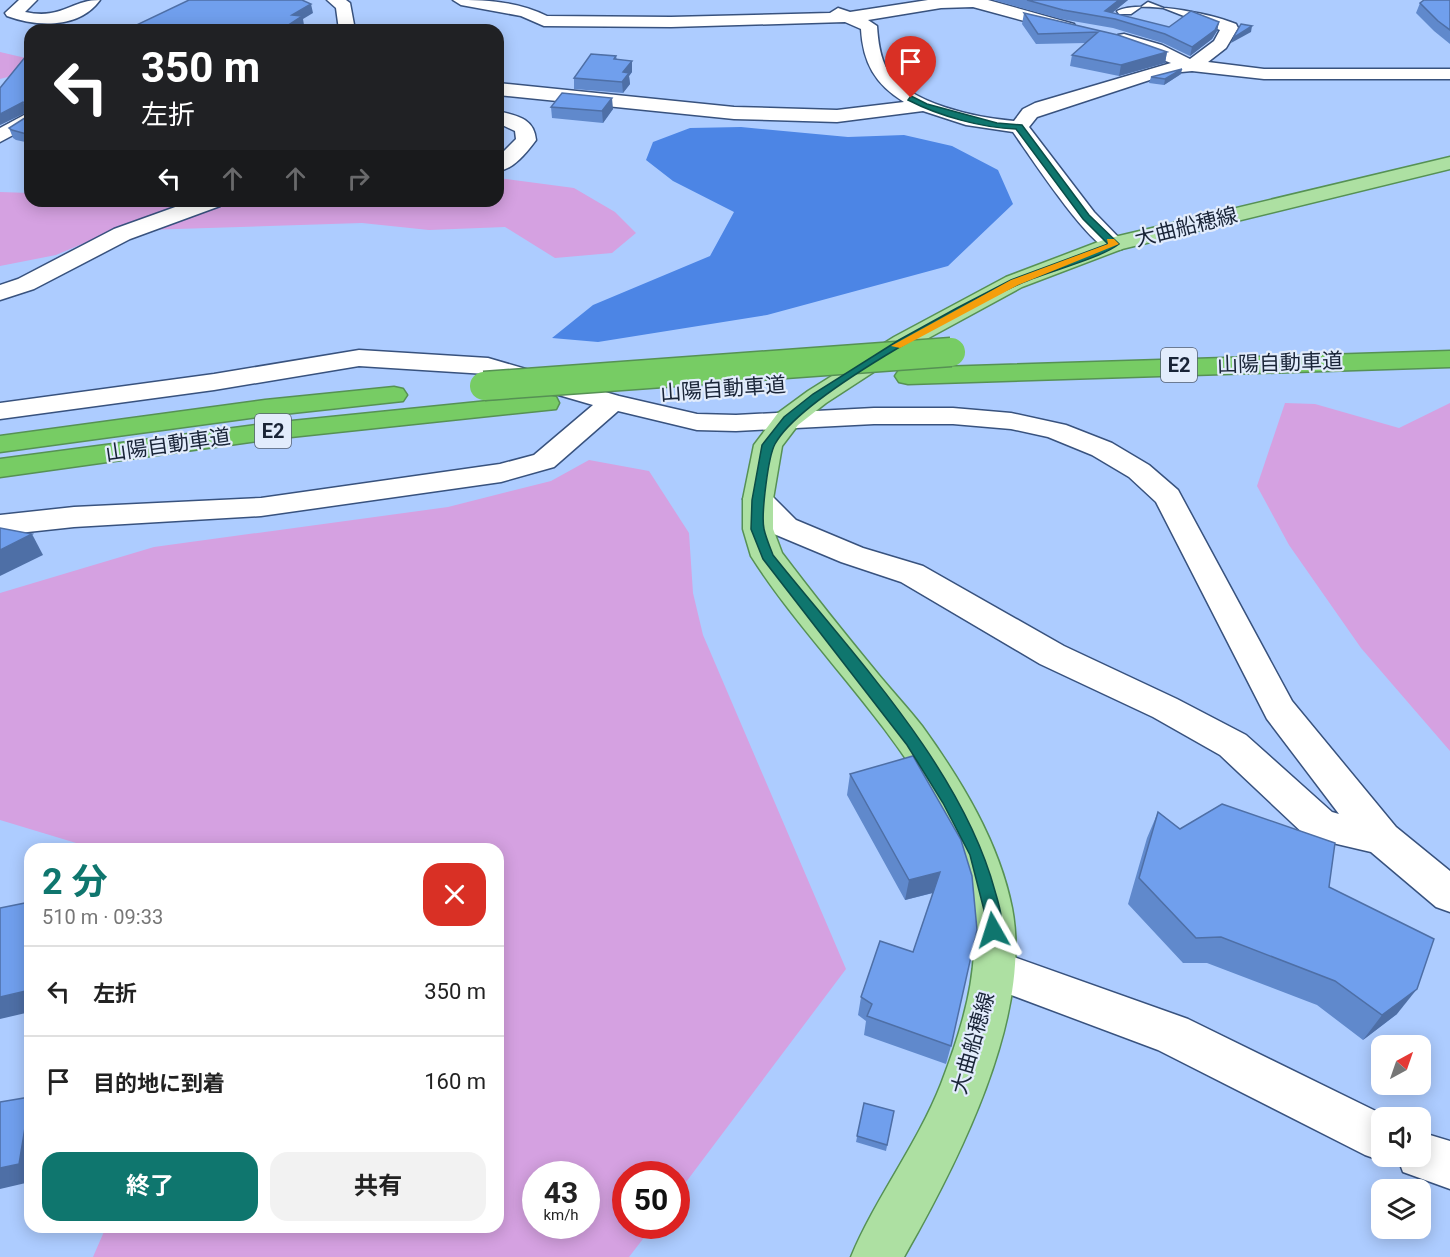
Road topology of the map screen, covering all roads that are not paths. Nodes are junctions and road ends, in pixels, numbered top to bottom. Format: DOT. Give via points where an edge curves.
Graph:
graph roads {
  1 [pos="29,0"];
  2 [pos="113,0"];
  3 [pos="335,0"];
  4 [pos="461,0"];
  5 [pos="1141,0"];
  6 [pos="1154,0"];
  7 [pos="91,1"];
  8 [pos="808,3"];
  9 [pos="1125,11"];
  10 [pos="849,17"];
  11 [pos="347,24"];
  12 [pos="1085,26"];
  13 [pos="1107,34"];
  14 [pos="1192,66"];
  15 [pos="1450,74"];
  16 [pos="504,90"];
  17 [pos="924,105"];
  18 [pos="504,118"];
  19 [pos="24,120"];
  20 [pos="1019,126"];
  21 [pos="0,136"];
  22 [pos="504,163"];
  23 [pos="1450,163"];
  24 [pos="196,207"];
  25 [pos="1114,244"];
  26 [pos="0,293"];
  27 [pos="1450,339"];
  28 [pos="1450,359"];
  29 [pos="612,402"];
  30 [pos="0,411"];
  31 [pos="788,419"];
  32 [pos="0,444"];
  33 [pos="0,468"];
  34 [pos="758,500"];
  35 [pos="0,525"];
  36 [pos="1382,838"];
  37 [pos="1450,895"];
  38 [pos="994,969"];
  39 [pos="1371,1133"];
  40 [pos="1431,1158"];
  41 [pos="1450,1164"];
  42 [pos="876,1257"];
  1 -- 7 [label="street" via="13,13 55,18 84,10"];
  2 -- 7 [label="street"];
  3 -- 11 [label="street" via="344,6"];
  4 -- 10 [label="street" via="526,12 544,21"];
  5 -- 9 [label="street"];
  6 -- 14 [label="street" via="1230,28 1220,44"];
  8 -- 10 [label="street"];
  10 -- 12 [label="street" via="906,6 974,2 1059,26"];
  10 -- 17 [label="street" via="869,26 870,50 884,78"];
  13 -- 14 [label="street" via="1156,49"];
  14 -- 15 [label="street" via="1242,74"];
  14 -- 20 [label="street" via="1150,72 1042,107 1030,113"];
  16 -- 17 [label="street" via="734,113 837,116"];
  17 -- 20 [label="street" via="997,126"];
  18 -- 22 [label="street" via="525,129 526,140"];
  19 -- 21 [label="street"];
  20 -- 25 [label="street" via="1086,217"];
  23 -- 25 [label="main road, 大曲船穂線"];
  24 -- 26 [label="street" via="122,234 26,284"];
  25 -- 31 [label="main road, 大曲船穂線" via="1014,282 960,310 903,342"];
  27 -- 32 [label="highway, 山陽自動車道 / E2, bridge" via="951,352 484,386 265,408"];
  28 -- 33 [label="highway, 山陽自動車道 / E2" via="908,376 546,403 283,430"];
  29 -- 30 [label="street" via="488,366 359,358"];
  29 -- 31 [label="street" via="697,422"];
  29 -- 35 [label="street" via="544,461 501,473 261,507"];
  31 -- 34 [label="main road, 大曲船穂線" via="768,445"];
  31 -- 36 [label="street" via="953,416 1011,421 1056,431 1102,449 1139,471 1168,497 1279,710"];
  34 -- 36 [label="street" via="785,527 852,555 912,574 1052,655 1165,708 1233,746 1321,826"];
  34 -- 38 [label="main road, 大曲船穂線" via="758,529 767,556 912,741 978,855 992,910"];
  36 -- 37 [label="street"];
  38 -- 39 [label="street" via="1172,1034"];
  38 -- 42 [label="main road, 大曲船穂線" via="980,1035 954,1107 906,1206"];
  40 -- 41 [label="street"];
}
